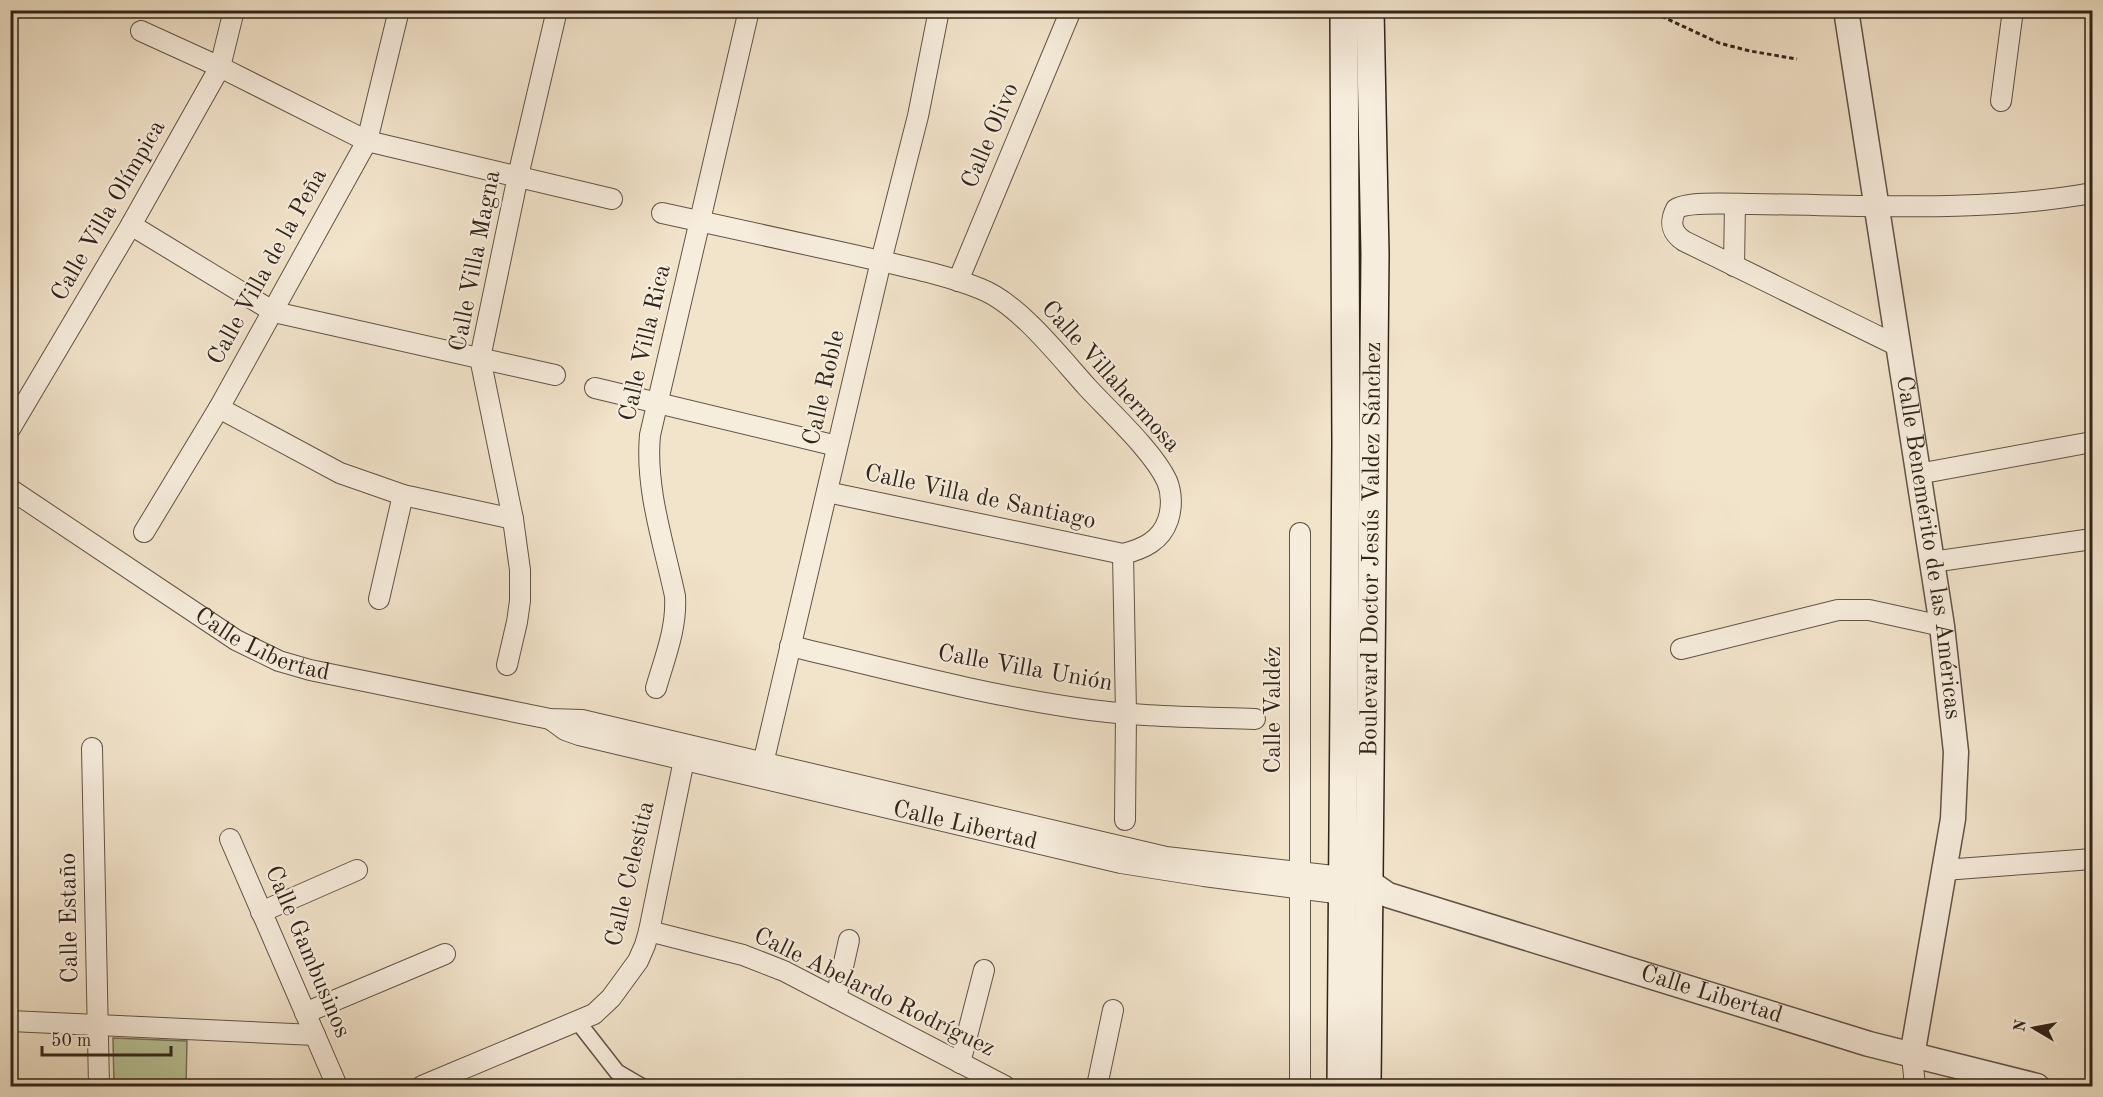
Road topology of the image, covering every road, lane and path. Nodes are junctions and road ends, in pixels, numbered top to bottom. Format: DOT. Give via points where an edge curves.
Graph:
graph roads {
  1 [pos="234,10"];
  2 [pos="399,10"];
  3 [pos="557,10"];
  4 [pos="749,10"];
  5 [pos="939,10"];
  6 [pos="1071,10"];
  7 [pos="1344,10"];
  8 [pos="1370,10"];
  9 [pos="1648,10"];
  10 [pos="1846,10"];
  11 [pos="2013,10"];
  12 [pos="141,31"];
  13 [pos="1797,59"];
  14 [pos="220,67"];
  15 [pos="2001,101"];
  16 [pos="367,141"];
  17 [pos="518,176"];
  18 [pos="2092,193"];
  19 [pos="612,199"];
  20 [pos="1735,204"];
  21 [pos="1877,205"];
  22 [pos="663,213"];
  23 [pos="700,221"];
  24 [pos="131,225"];
  25 [pos="880,261"];
  26 [pos="1734,266"];
  27 [pos="958,281"];
  28 [pos="274,312"];
  29 [pos="1900,347"];
  30 [pos="480,358"];
  31 [pos="555,375"];
  32 [pos="595,388"];
  33 [pos="657,402"];
  34 [pos="1374,404"];
  35 [pos="1346,405"];
  36 [pos="219,408"];
  37 [pos="10,429"];
  38 [pos="2092,442"];
  39 [pos="837,446"];
  40 [pos="1918,474"];
  41 [pos="10,489"];
  42 [pos="827,492"];
  43 [pos="403,495"];
  44 [pos="513,519"];
  45 [pos="144,532"];
  46 [pos="1300,533"];
  47 [pos="2092,539"];
  48 [pos="1123,554"];
  49 [pos="1932,562"];
  50 [pos="379,599"];
  51 [pos="1942,626"];
  52 [pos="790,646"];
  53 [pos="1682,649"];
  54 [pos="507,665"];
  55 [pos="656,688"];
  56 [pos="1126,714"];
  57 [pos="550,719"];
  58 [pos="1255,719"];
  59 [pos="92,748"];
  60 [pos="684,760"];
  61 [pos="761,770"];
  62 [pos="1125,820"];
  63 [pos="230,839"];
  64 [pos="2092,859"];
  65 [pos="357,870"];
  66 [pos="1944,870"];
  67 [pos="1300,879"];
  68 [pos="1362,889"];
  69 [pos="261,912"];
  70 [pos="649,930"];
  71 [pos="849,940"];
  72 [pos="445,954"];
  73 [pos="984,970"];
  74 [pos="836,998"];
  75 [pos="1113,1010"];
  76 [pos="305,1013"];
  77 [pos="586,1018"];
  78 [pos="10,1021"];
  79 [pos="98,1025"];
  80 [pos="315,1035"];
  81 [pos="1912,1056"];
  82 [pos="960,1063"];
  83 [pos="99,1086"];
  84 [pos="337,1086"];
  85 [pos="422,1086"];
  86 [pos="641,1086"];
  87 [pos="1005,1086"];
  88 [pos="1097,1086"];
  89 [pos="1300,1086"];
  90 [pos="1341,1086"];
  91 [pos="1366,1086"];
  92 [pos="1915,1086"];
  93 [pos="2037,1086"];
  1 -- 14 [label="street, Calle Villa Olímpica"];
  2 -- 16 [label="street, Calle Villa de la Peña"];
  3 -- 17 [label="street, Calle Villa Magna"];
  4 -- 23 [label="street, Calle Villa Rica"];
  5 -- 25 [label="street, Calle Roble" via="918,116"];
  6 -- 27 [label="street, Calle Olivo"];
  7 -- 35 [label="main road, Boulevard Doctor Jesús Valdez Sánchez"];
  8 -- 34 [label="main road, Boulevard Doctor Jesús Valdez Sánchez"];
  9 -- 13 [label="path" via="1719,43"];
  10 -- 21 [label="street, Calle Benemérito de las Américas"];
  11 -- 15 [label="street"];
  12 -- 14 [label="street"];
  14 -- 16 [label="street"];
  14 -- 24 [label="street, Calle Villa Olímpica"];
  16 -- 17 [label="street"];
  16 -- 28 [label="street, Calle Villa de la Peña"];
  17 -- 19 [label="street"];
  17 -- 30 [label="street, Calle Villa Magna"];
  18 -- 21 [label="street" via="2022,204"];
  20 -- 21 [label="street"];
  20 -- 26 [label="street"];
  20 -- 26 [label="street" via="1684,205 1676,209 1672,221 1678,237"];
  21 -- 29 [label="street, Calle Benemérito de las Américas"];
  22 -- 23 [label="street, Calle Villahermosa"];
  23 -- 25 [label="street, Calle Villahermosa"];
  23 -- 33 [label="street, Calle Villa Rica"];
  24 -- 28 [label="street"];
  24 -- 37 [label="street, Calle Villa Olímpica"];
  25 -- 27 [label="street, Calle Villahermosa"];
  25 -- 39 [label="street, Calle Roble"];
  26 -- 29 [label="street"];
  27 -- 48 [label="street, Calle Villahermosa" via="983,289 1007,304 1159,467 1172,502 1166,527 1152,543"];
  28 -- 30 [label="street"];
  28 -- 36 [label="street, Calle Villa de la Peña"];
  29 -- 40 [label="street, Calle Benemérito de las Américas"];
  30 -- 31 [label="street"];
  30 -- 44 [label="street, Calle Villa Magna"];
  32 -- 33 [label="street, Calle Villa de Santiago"];
  33 -- 39 [label="street, Calle Villa de Santiago"];
  33 -- 55 [label="street, Calle Villa Rica" via="648,458 676,612"];
  34 -- 35 [label="main road"];
  34 -- 68 [label="main road, Boulevard Doctor Jesús Valdez Sánchez"];
  35 -- 68 [label="main road, Boulevard Doctor Jesús Valdez Sánchez"];
  36 -- 43 [label="street" via="340,473"];
  36 -- 45 [label="street, Calle Villa de la Peña"];
  38 -- 40 [label="street"];
  39 -- 42 [label="street, Calle Roble"];
  40 -- 49 [label="street, Calle Benemérito de las Américas"];
  41 -- 57 [label="street, Calle Libertad" via="236,640 269,657 310,670"];
  42 -- 48 [label="street, Calle Villa de Santiago"];
  42 -- 52 [label="street, Calle Roble"];
  43 -- 44 [label="street"];
  43 -- 50 [label="street"];
  44 -- 54 [label="street, Calle Villa Magna" via="520,601"];
  46 -- 67 [label="street, Calle Valdéz"];
  47 -- 49 [label="street"];
  48 -- 56 [label="street"];
  49 -- 51 [label="street, Calle Benemérito de las Américas"];
  51 -- 53 [label="street" via="1869,610 1839,610"];
  51 -- 66 [label="street, Calle Benemérito de las Américas" via="1956,752 1954,809"];
  52 -- 56 [label="street, Calle Villa Unión" via="1027,700"];
  52 -- 61 [label="street, Calle Roble"];
  56 -- 58 [label="street, Calle Villa Unión"];
  56 -- 62 [label="street"];
  57 -- 60 [label="street, Calle Libertad" via="579,735"];
  57 -- 61 [label="street, Calle Libertad" via="582,720"];
  59 -- 79 [label="street, Calle Estaño"];
  60 -- 61 [label="street, Calle Libertad"];
  60 -- 70 [label="street, Calle Celestita"];
  61 -- 67 [label="street, Calle Libertad" via="1122,847 1204,869"];
  63 -- 69 [label="street, Calle Gambusinos"];
  64 -- 66 [label="street"];
  65 -- 69 [label="street"];
  66 -- 81 [label="street, Calle Benemérito de las Américas"];
  67 -- 68 [label="street, Calle Libertad"];
  67 -- 89 [label="street, Calle Valdéz"];
  68 -- 81 [label="street, Calle Libertad"];
  68 -- 90 [label="main road, Boulevard Doctor Jesús Valdez Sánchez"];
  68 -- 91 [label="main road, Boulevard Doctor Jesús Valdez Sánchez"];
  69 -- 76 [label="street, Calle Gambusinos"];
  70 -- 74 [label="street, Calle Abelardo Rodríguez" via="762,962"];
  70 -- 77 [label="street, Calle Celestita" via="638,961 611,998"];
  71 -- 74 [label="street"];
  72 -- 76 [label="street"];
  73 -- 82 [label="street"];
  74 -- 82 [label="street, Calle Abelardo Rodríguez"];
  75 -- 88 [label="street"];
  76 -- 80 [label="street, Calle Gambusinos"];
  77 -- 85 [label="street, Calle Celestita"];
  77 -- 86 [label="street" via="617,1072"];
  78 -- 79 [label="street"];
  79 -- 80 [label="street"];
  79 -- 83 [label="street, Calle Estaño"];
  80 -- 84 [label="street, Calle Gambusinos"];
  81 -- 92 [label="street, Calle Benemérito de las Américas"];
  81 -- 93 [label="street, Calle Libertad"];
  82 -- 87 [label="street, Calle Abelardo Rodríguez"];
}
